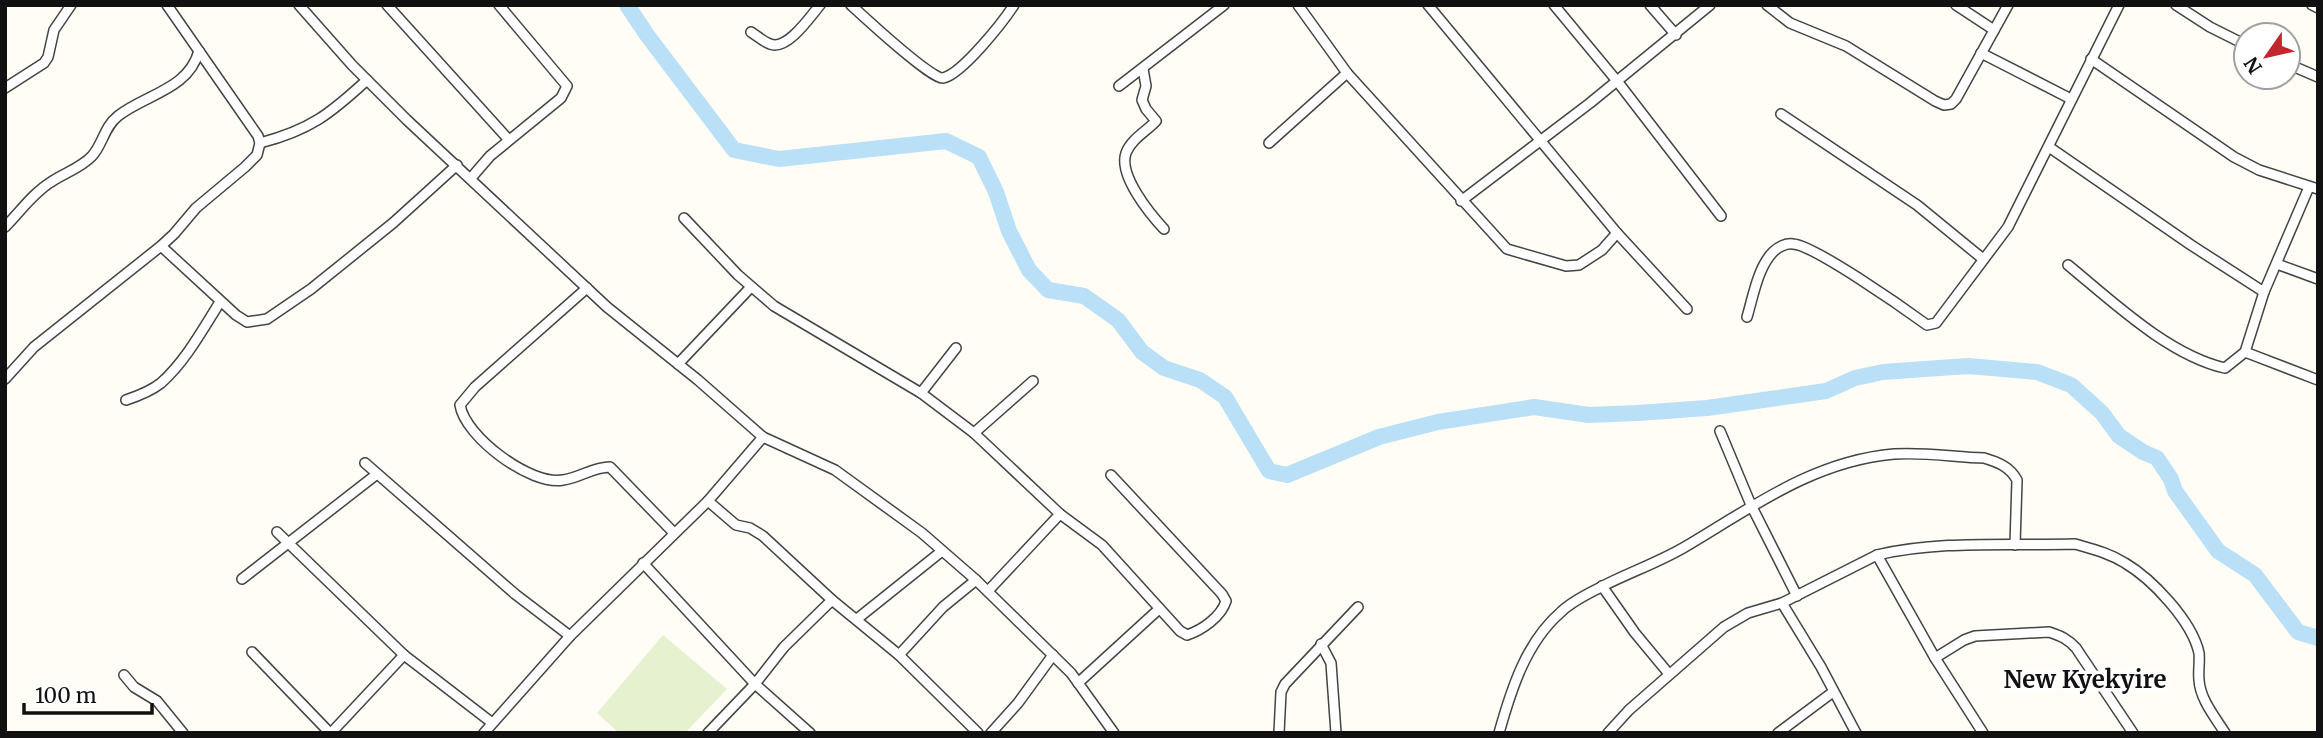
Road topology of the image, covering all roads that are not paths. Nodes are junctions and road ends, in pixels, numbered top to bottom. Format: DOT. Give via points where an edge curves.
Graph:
graph roads {
  1 [pos="71,5"];
  2 [pos="167,5"];
  3 [pos="299,5"];
  4 [pos="387,5"];
  5 [pos="499,5"];
  6 [pos="820,5"];
  7 [pos="851,5"];
  8 [pos="1014,5"];
  9 [pos="1224,5"];
  10 [pos="1298,5"];
  11 [pos="1428,5"];
  12 [pos="1554,5"];
  13 [pos="1650,5"];
  14 [pos="1710,5"];
  15 [pos="1767,5"];
  16 [pos="1956,5"];
  17 [pos="2008,5"];
  18 [pos="2119,5"];
  19 [pos="2176,5"];
  20 [pos="2312,5"];
  21 [pos="2318,8"];
  22 [pos="1994,30"];
  23 [pos="751,32"];
  24 [pos="1676,35"];
  25 [pos="2232,38"];
  26 [pos="199,51"];
  27 [pos="1981,53"];
  28 [pos="2091,59"];
  29 [pos="1143,69"];
  30 [pos="1347,73"];
  31 [pos="367,80"];
  32 [pos="1617,81"];
  33 [pos="1119,86"];
  34 [pos="5,88"];
  35 [pos="2071,99"];
  36 [pos="1781,114"];
  37 [pos="509,139"];
  38 [pos="1540,141"];
  39 [pos="260,143"];
  40 [pos="1269,143"];
  41 [pos="2049,147"];
  42 [pos="457,165"];
  43 [pos="471,178"];
  44 [pos="2313,188"];
  45 [pos="1461,201"];
  46 [pos="1721,216"];
  47 [pos="684,218"];
  48 [pos="5,227"];
  49 [pos="1164,229"];
  50 [pos="1616,233"];
  51 [pos="161,246"];
  52 [pos="1983,259"];
  53 [pos="2277,264"];
  54 [pos="2068,265"];
  55 [pos="2318,279"];
  56 [pos="751,287"];
  57 [pos="587,288"];
  58 [pos="2264,292"];
  59 [pos="220,302"];
  60 [pos="1687,309"];
  61 [pos="1747,317"];
  62 [pos="956,348"];
  63 [pos="2245,352"];
  64 [pos="678,364"];
  65 [pos="5,379"];
  66 [pos="2318,380"];
  67 [pos="1033,381"];
  68 [pos="921,393"];
  69 [pos="126,400"];
  70 [pos="1720,431"];
  71 [pos="974,433"];
  72 [pos="763,437"];
  73 [pos="365,463"];
  74 [pos="377,474"];
  75 [pos="1111,475"];
  76 [pos="708,501"];
  77 [pos="1751,505"];
  78 [pos="1060,514"];
  79 [pos="278,532"];
  80 [pos="674,533"];
  81 [pos="290,544"];
  82 [pos="2015,545"];
  83 [pos="942,551"];
  84 [pos="1877,555"];
  85 [pos="643,563"];
  86 [pos="242,579"];
  87 [pos="976,580"];
  88 [pos="1602,586"];
  89 [pos="988,591"];
  90 [pos="1797,596"];
  91 [pos="832,600"];
  92 [pos="1782,603"];
  93 [pos="1358,607"];
  94 [pos="1160,609"];
  95 [pos="857,619"];
  96 [pos="569,636"];
  97 [pos="1321,644"];
  98 [pos="252,652"];
  99 [pos="404,654"];
  100 [pos="899,655"];
  101 [pos="1053,655"];
  102 [pos="1936,658"];
  103 [pos="1669,674"];
  104 [pos="124,675"];
  105 [pos="1078,683"];
  106 [pos="755,684"];
  107 [pos="1833,692"];
  108 [pos="491,722"];
  109 [pos="183,733"];
  110 [pos="331,733"];
  111 [pos="484,733"];
  112 [pos="708,733"];
  113 [pos="810,733"];
  114 [pos="978,733"];
  115 [pos="991,733"];
  116 [pos="1114,733"];
  117 [pos="1279,733"];
  118 [pos="1336,733"];
  119 [pos="1499,733"];
  120 [pos="1608,733"];
  121 [pos="1778,733"];
  122 [pos="1856,733"];
  123 [pos="1983,733"];
  124 [pos="2133,733"];
  125 [pos="2225,733"];
  1 -- 34 [label="street" via="54,30 44,63"];
  2 -- 26 [label="street"];
  3 -- 31 [label="street"];
  4 -- 37 [label="street"];
  5 -- 37 [label="street" via="567,86 561,98"];
  6 -- 23 [label="street" via="780,45 771,45"];
  7 -- 8 [label="street" via="937,78 943,78 997,31"];
  9 -- 29 [label="street"];
  10 -- 30 [label="street"];
  11 -- 38 [label="street"];
  12 -- 32 [label="street"];
  13 -- 24 [label="street"];
  14 -- 24 [label="street"];
  15 -- 27 [label="street" via="1790,23 1846,46 1944,104 1956,99"];
  16 -- 22 [label="street"];
  17 -- 22 [label="street"];
  18 -- 28 [label="street"];
  19 -- 25 [label="street"];
  20 -- 21 [label="street"];
  22 -- 27 [label="street"];
  24 -- 32 [label="street"];
  26 -- 39 [label="street"];
  26 -- 48 [label="street" via="190,72 120,115 107,127 94,154 38,192"];
  27 -- 35 [label="street"];
  28 -- 35 [label="street"];
  28 -- 44 [label="street" via="2234,157"];
  29 -- 33 [label="street"];
  29 -- 49 [label="street" via="1146,86 1142,100 1156,121 1126,151 1124,162 1149,213"];
  30 -- 40 [label="street"];
  30 -- 45 [label="street"];
  31 -- 39 [label="street" via="310,126"];
  31 -- 42 [label="street"];
  32 -- 38 [label="street"];
  32 -- 46 [label="street"];
  35 -- 41 [label="street"];
  36 -- 52 [label="street" via="1917,205"];
  37 -- 43 [label="street"];
  38 -- 45 [label="street"];
  38 -- 50 [label="street"];
  39 -- 51 [label="street" via="257,155 196,208"];
  41 -- 52 [label="street" via="2007,227"];
  41 -- 58 [label="street"];
  42 -- 43 [label="street"];
  42 -- 59 [label="street" via="393,223 267,319 247,322"];
  43 -- 57 [label="street"];
  44 -- 53 [label="street"];
  45 -- 50 [label="street" via="1507,249 1566,266 1589,259"];
  47 -- 56 [label="street"];
  50 -- 60 [label="street"];
  51 -- 59 [label="street"];
  51 -- 65 [label="street" via="34,347"];
  52 -- 61 [label="street" via="1930,326 1827,260 1795,243 1786,244 1773,252 1763,270"];
  53 -- 55 [label="street"];
  53 -- 58 [label="street"];
  54 -- 63 [label="street" via="2134,319 2180,349 2225,368"];
  56 -- 64 [label="street"];
  56 -- 68 [label="street" via="774,306"];
  57 -- 64 [label="street"];
  57 -- 80 [label="street" via="475,387 460,405 462,416 506,461 539,477 562,481 610,467"];
  58 -- 63 [label="street"];
  59 -- 69 [label="street" via="160,384"];
  62 -- 68 [label="street"];
  63 -- 66 [label="street"];
  64 -- 72 [label="street"];
  67 -- 71 [label="street"];
  68 -- 71 [label="street"];
  70 -- 77 [label="street"];
  71 -- 78 [label="street"];
  72 -- 76 [label="street"];
  72 -- 83 [label="street" via="835,470"];
  73 -- 74 [label="street"];
  74 -- 81 [label="street"];
  74 -- 96 [label="street"];
  75 -- 94 [label="street" via="1226,601 1211,621 1187,635"];
  76 -- 80 [label="street"];
  76 -- 91 [label="street" via="736,525 763,536"];
  77 -- 82 [label="street" via="1807,476 1863,458 1896,454 1984,458 2006,467 2017,480"];
  77 -- 88 [label="street" via="1681,549"];
  77 -- 90 [label="street"];
  78 -- 89 [label="street"];
  78 -- 94 [label="street" via="1102,545"];
  79 -- 81 [label="street"];
  80 -- 85 [label="street"];
  81 -- 86 [label="street"];
  81 -- 99 [label="street"];
  82 -- 84 [label="street" via="1943,545"];
  82 -- 125 [label="street" via="2075,544 2125,563 2145,577 2193,637 2203,695"];
  83 -- 87 [label="street"];
  83 -- 95 [label="street"];
  84 -- 90 [label="street"];
  84 -- 102 [label="street"];
  85 -- 96 [label="street"];
  85 -- 106 [label="street"];
  87 -- 89 [label="street"];
  87 -- 100 [label="street" via="943,607"];
  88 -- 103 [label="street"];
  88 -- 119 [label="street" via="1563,610 1545,628 1510,693"];
  89 -- 101 [label="street"];
  90 -- 92 [label="street"];
  91 -- 95 [label="street"];
  91 -- 106 [label="street" via="784,647"];
  92 -- 103 [label="street" via="1748,613 1724,627"];
  92 -- 107 [label="street"];
  93 -- 97 [label="street"];
  94 -- 105 [label="street"];
  95 -- 100 [label="street"];
  96 -- 108 [label="street"];
  97 -- 117 [label="street" via="1284,684"];
  97 -- 118 [label="street" via="1331,663"];
  98 -- 110 [label="street"];
  99 -- 108 [label="street"];
  99 -- 110 [label="street"];
  100 -- 114 [label="street"];
  101 -- 105 [label="street"];
  101 -- 115 [label="street"];
  102 -- 123 [label="street"];
  102 -- 124 [label="street" via="1975,636 2028,632 2060,636 2076,648"];
  103 -- 120 [label="street"];
  104 -- 109 [label="street" via="157,701"];
  105 -- 116 [label="street"];
  106 -- 112 [label="street"];
  106 -- 113 [label="street"];
  107 -- 121 [label="street"];
  107 -- 122 [label="street"];
  108 -- 111 [label="street"];
}
